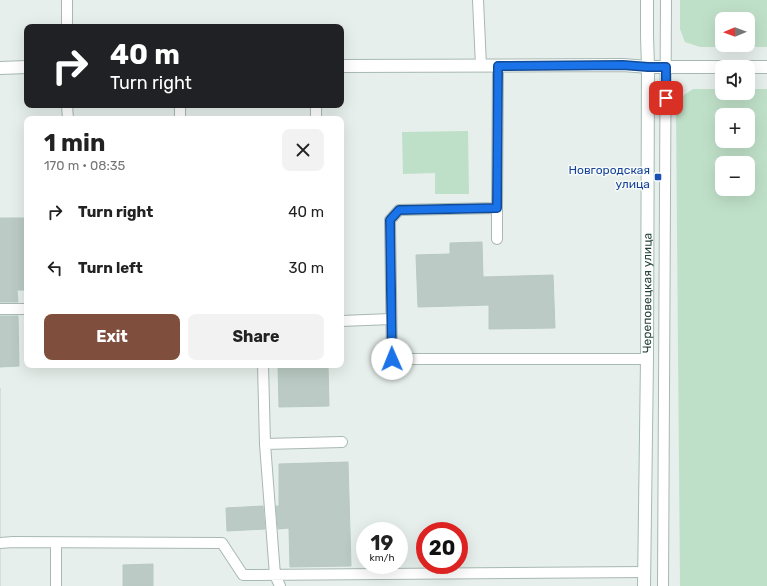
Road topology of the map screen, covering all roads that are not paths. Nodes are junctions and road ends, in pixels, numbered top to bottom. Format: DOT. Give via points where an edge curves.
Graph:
graph roads {
  1 [pos="67,0"];
  2 [pos="478,0"];
  3 [pos="647,0"];
  4 [pos="666,0"];
  5 [pos="67,24"];
  6 [pos="344,66"];
  7 [pos="481,66"];
  8 [pos="498,66"];
  9 [pos="648,67"];
  10 [pos="666,67"];
  11 [pos="767,67"];
  12 [pos="0,68"];
  13 [pos="24,68"];
  14 [pos="497,208"];
  15 [pos="497,238"];
  16 [pos="0,309"];
  17 [pos="24,309"];
  18 [pos="391,319"];
  19 [pos="344,321"];
  20 [pos="647,359"];
  21 [pos="263,368"];
  22 [pos="342,442"];
  23 [pos="265,444"];
  24 [pos="0,543"];
  25 [pos="56,543"];
  26 [pos="645,572"];
  27 [pos="275,575"];
  28 [pos="56,586"];
  29 [pos="280,586"];
  30 [pos="644,586"];
  31 [pos="663,586"];
  1 -- 5 [label="lane"];
  2 -- 7 [label="lane"];
  3 -- 9 [label="main road, Череповецкая улица"];
  4 -- 10 [label="lane, Череповецкая улица"];
  6 -- 7 [label="main road"];
  7 -- 8 [label="main road"];
  8 -- 9 [label="main road"];
  8 -- 14 [label="lane"];
  9 -- 10 [label="main road"];
  9 -- 20 [label="main road, Череповецкая улица"];
  10 -- 11 [label="main road"];
  10 -- 31 [label="lane, Череповецкая улица"];
  12 -- 13 [label="main road"];
  14 -- 15 [label="lane"];
  14 -- 18 [label="lane" via="399,210 390,220"];
  16 -- 17 [label="lane"];
  18 -- 19 [label="lane"];
  18 -- 20 [label="lane" via="392,359"];
  20 -- 26 [label="main road, Череповецкая улица"];
  21 -- 23 [label="lane"];
  22 -- 23 [label="lane"];
  23 -- 27 [label="lane"];
  24 -- 25 [label="lane"];
  25 -- 27 [label="lane" via="222,543 244,575"];
  25 -- 28 [label="lane"];
  26 -- 27 [label="lane"];
  26 -- 30 [label="main road, Череповецкая улица"];
  27 -- 29 [label="lane"];
}
